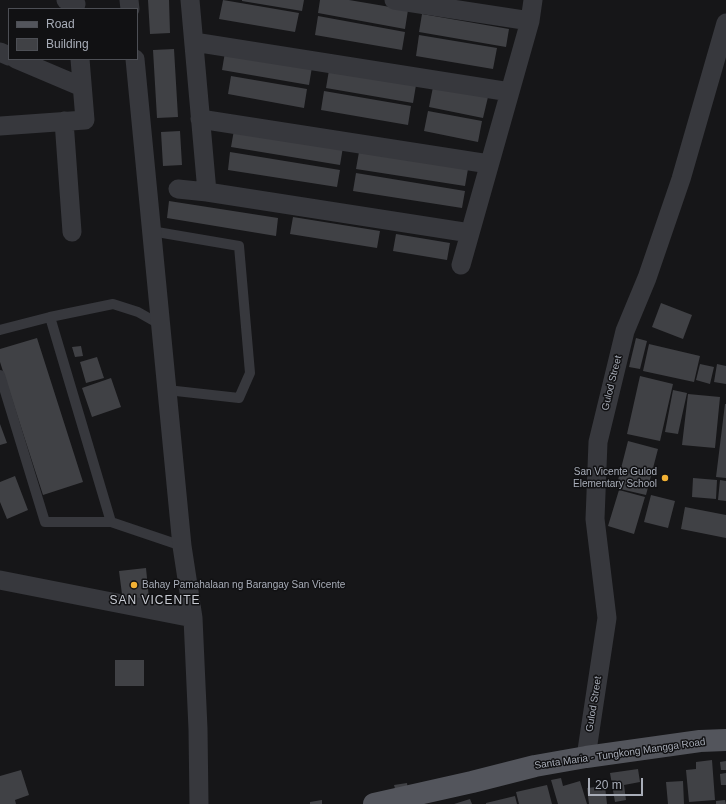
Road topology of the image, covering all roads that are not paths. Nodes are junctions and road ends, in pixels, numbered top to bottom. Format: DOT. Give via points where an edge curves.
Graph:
graph roads {
  1 [pos="190,0"];
  2 [pos="394,0"];
  3 [pos="533,0"];
  4 [pos="530,21"];
  5 [pos="726,26"];
  6 [pos="194,42"];
  7 [pos="18,60"];
  8 [pos="80,60"];
  9 [pos="135,60"];
  10 [pos="82,87"];
  11 [pos="510,92"];
  12 [pos="200,119"];
  13 [pos="64,121"];
  14 [pos="0,126"];
  15 [pos="489,164"];
  16 [pos="178,189"];
  17 [pos="207,192"];
  18 [pos="151,231"];
  19 [pos="72,232"];
  20 [pos="470,233"];
  21 [pos="461,265"];
  22 [pos="50,317"];
  23 [pos="161,325"];
  24 [pos="0,330"];
  25 [pos="0,375"];
  26 [pos="167,390"];
  27 [pos="111,522"];
  28 [pos="182,546"];
  29 [pos="0,580"];
  30 [pos="193,618"];
  31 [pos="726,740"];
  32 [pos="586,757"];
  33 [pos="199,804"];
  34 [pos="374,804"];
  1 -- 6 [label="street"];
  2 -- 4 [label="street"];
  3 -- 4 [label="street"];
  4 -- 11 [label="street"];
  5 -- 32 [label="street, Gulod Street" via="681,179 647,278 625,331 598,442 595,519 608,618"];
  6 -- 11 [label="street"];
  6 -- 12 [label="street"];
  7 -- 10 [label="street"];
  8 -- 10 [label="street"];
  9 -- 18 [label="street"];
  10 -- 13 [label="street" via="85,120"];
  11 -- 15 [label="street"];
  12 -- 15 [label="street"];
  12 -- 17 [label="street"];
  13 -- 14 [label="street"];
  13 -- 19 [label="street"];
  15 -- 20 [label="street"];
  16 -- 17 [label="street"];
  17 -- 20 [label="street"];
  18 -- 23 [label="street"];
  18 -- 26 [label="lane" via="239,246 250,374 239,398"];
  20 -- 21 [label="street"];
  22 -- 23 [label="lane" via="113,304 138,312"];
  22 -- 24 [label="lane"];
  22 -- 27 [label="lane"];
  23 -- 26 [label="street"];
  25 -- 27 [label="lane" via="45,522"];
  26 -- 28 [label="street"];
  27 -- 28 [label="lane"];
  28 -- 30 [label="street"];
  29 -- 30 [label="street"];
  30 -- 33 [label="street"];
  31 -- 32 [label="main road, Santa Maria - Tungkong Mangga Road" via="700,741"];
  32 -- 34 [label="main road, Santa Maria - Tungkong Mangga Road" via="535,766"];
}
